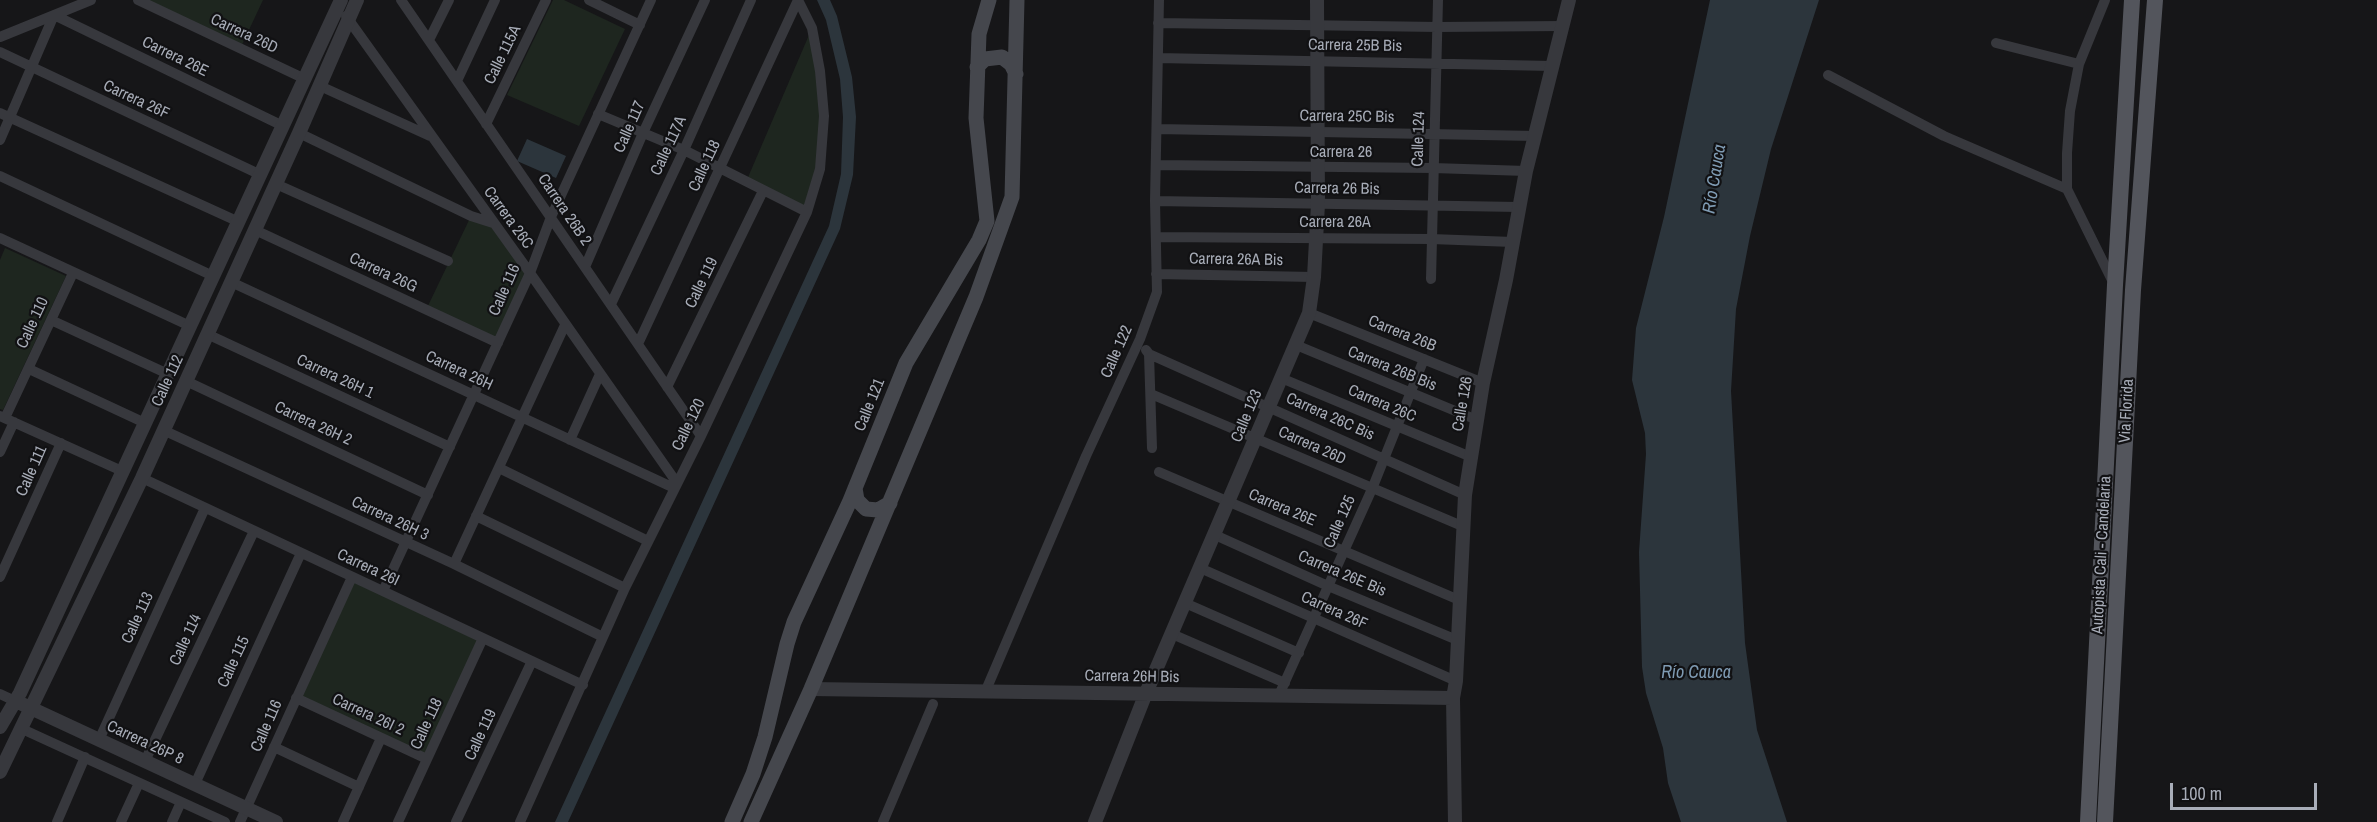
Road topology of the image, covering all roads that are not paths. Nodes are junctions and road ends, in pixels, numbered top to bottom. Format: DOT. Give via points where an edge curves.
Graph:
graph roads {
  1 [pos="91,0"];
  2 [pos="138,0"];
  3 [pos="357,0"];
  4 [pos="401,0"];
  5 [pos="449,0"];
  6 [pos="495,0"];
  7 [pos="546,0"];
  8 [pos="591,0"];
  9 [pos="651,0"];
  10 [pos="705,0"];
  11 [pos="751,0"];
  12 [pos="798,0"];
  13 [pos="989,0"];
  14 [pos="1017,0"];
  15 [pos="1159,0"];
  16 [pos="1317,0"];
  17 [pos="1438,0"];
  18 [pos="1569,0"];
  19 [pos="2105,0"];
  20 [pos="2132,0"];
  21 [pos="2155,0"];
  22 [pos="338,2"];
  23 [pos="54,15"];
  24 [pos="348,20"];
  25 [pos="1158,23"];
  26 [pos="640,25"];
  27 [pos="1316,25"];
  28 [pos="1563,26"];
  29 [pos="1438,27"];
  30 [pos="0,37"];
  31 [pos="429,40"];
  32 [pos="1996,43"];
  33 [pos="0,52"];
  34 [pos="1158,58"];
  35 [pos="1316,61"];
  36 [pos="1436,62"];
  37 [pos="2079,64"];
  38 [pos="1552,66"];
  39 [pos="977,67"];
  40 [pos="33,68"];
  41 [pos="1016,74"];
  42 [pos="1828,75"];
  43 [pos="305,79"];
  44 [pos="457,81"];
  45 [pos="320,86"];
  46 [pos="598,114"];
  47 [pos="5,116"];
  48 [pos="486,124"];
  49 [pos="284,126"];
  50 [pos="1157,129"];
  51 [pos="1317,132"];
  52 [pos="299,133"];
  53 [pos="643,133"];
  54 [pos="1434,134"];
  55 [pos="430,136"];
  56 [pos="1536,136"];
  57 [pos="0,140"];
  58 [pos="684,150"];
  59 [pos="1156,165"];
  60 [pos="721,168"];
  61 [pos="1318,168"];
  62 [pos="1433,168"];
  63 [pos="1526,171"];
  64 [pos="261,175"];
  65 [pos="0,176"];
  66 [pos="276,184"];
  67 [pos="2067,189"];
  68 [pos="763,191"];
  69 [pos="1155,201"];
  70 [pos="1318,204"];
  71 [pos="1432,205"];
  72 [pos="1519,207"];
  73 [pos="807,212"];
  74 [pos="551,217"];
  75 [pos="239,222"];
  76 [pos="493,223"];
  77 [pos="255,230"];
  78 [pos="1157,237"];
  79 [pos="0,238"];
  80 [pos="1316,238"];
  81 [pos="1431,239"];
  82 [pos="1513,242"];
  83 [pos="448,261"];
  84 [pos="585,267"];
  85 [pos="73,273"];
  86 [pos="530,273"];
  87 [pos="1156,274"];
  88 [pos="213,276"];
  89 [pos="1314,277"];
  90 [pos="1431,279"];
  91 [pos="231,282"];
  92 [pos="2115,285"];
  93 [pos="611,304"];
  94 [pos="1309,313"];
  95 [pos="51,321"];
  96 [pos="565,325"];
  97 [pos="190,326"];
  98 [pos="207,334"];
  99 [pos="1140,339"];
  100 [pos="498,343"];
  101 [pos="638,344"];
  102 [pos="1296,345"];
  103 [pos="1149,354"];
  104 [pos="1424,359"];
  105 [pos="29,369"];
  106 [pos="168,374"];
  107 [pos="600,374"];
  108 [pos="1281,378"];
  109 [pos="186,381"];
  110 [pos="1484,383"];
  111 [pos="667,387"];
  112 [pos="1410,393"];
  113 [pos="474,394"];
  114 [pos="1150,394"];
  115 [pos="1269,406"];
  116 [pos="522,417"];
  117 [pos="6,419"];
  118 [pos="1477,420"];
  119 [pos="145,423"];
  120 [pos="1396,426"];
  121 [pos="163,430"];
  122 [pos="701,436"];
  123 [pos="1255,438"];
  124 [pos="570,440"];
  125 [pos="61,444"];
  126 [pos="450,447"];
  127 [pos="1152,448"];
  128 [pos="0,452"];
  129 [pos="1471,457"];
  130 [pos="1383,458"];
  131 [pos="499,468"];
  132 [pos="122,471"];
  133 [pos="1159,472"];
  134 [pos="142,478"];
  135 [pos="676,486"];
  136 [pos="855,488"];
  137 [pos="1372,489"];
  138 [pos="428,495"];
  139 [pos="1465,495"];
  140 [pos="1229,501"];
  141 [pos="890,503"];
  142 [pos="205,508"];
  143 [pos="476,516"];
  144 [pos="1462,526"];
  145 [pos="254,531"];
  146 [pos="1215,535"];
  147 [pos="648,541"];
  148 [pos="406,543"];
  149 [pos="1343,550"];
  150 [pos="301,553"];
  151 [pos="454,564"];
  152 [pos="1200,568"];
  153 [pos="0,577"];
  154 [pos="351,577"];
  155 [pos="1328,586"];
  156 [pos="625,588"];
  157 [pos="383,591"];
  158 [pos="1459,600"];
  159 [pos="1185,603"];
  160 [pos="1314,618"];
  161 [pos="1172,634"];
  162 [pos="603,637"];
  163 [pos="483,638"];
  164 [pos="1457,640"];
  165 [pos="1299,653"];
  166 [pos="532,661"];
  167 [pos="1456,681"];
  168 [pos="583,685"];
  169 [pos="811,689"];
  170 [pos="1282,689"];
  171 [pos="986,690"];
  172 [pos="1146,693"];
  173 [pos="0,694"];
  174 [pos="296,698"];
  175 [pos="1453,698"];
  176 [pos="15,701"];
  177 [pos="933,705"];
  178 [pos="30,708"];
  179 [pos="1,722"];
  180 [pos="20,728"];
  181 [pos="381,738"];
  182 [pos="99,740"];
  183 [pos="274,747"];
  184 [pos="85,757"];
  185 [pos="427,759"];
  186 [pos="145,761"];
  187 [pos="0,772"];
  188 [pos="140,783"];
  189 [pos="195,784"];
  190 [pos="359,787"];
  191 [pos="182,802"];
  192 [pos="246,808"];
  193 [pos="886,821"];
  194 [pos="57,822"];
  195 [pos="121,822"];
  196 [pos="172,822"];
  197 [pos="225,822"];
  198 [pos="240,822"];
  199 [pos="276,822"];
  200 [pos="343,822"];
  201 [pos="398,822"];
  202 [pos="456,822"];
  203 [pos="519,822"];
  204 [pos="732,822"];
  205 [pos="751,822"];
  206 [pos="1095,822"];
  207 [pos="1455,822"];
  208 [pos="2088,822"];
  209 [pos="2105,822"];
  1 -- 23 [label="street"];
  2 -- 43 [label="street, Carrera 26D"];
  3 -- 24 [label="street, Calle 112"];
  4 -- 31 [label="street, Carrera 26B 2"];
  5 -- 31 [label="street"];
  6 -- 44 [label="street"];
  7 -- 48 [label="street, Calle 115A"];
  8 -- 26 [label="street"];
  9 -- 26 [label="street, Calle 116"];
  10 -- 53 [label="street, Calle 117"];
  11 -- 58 [label="street, Calle 117A"];
  12 -- 60 [label="street, Calle 118"];
  12 -- 73 [label="street, Calle 120" via="812,28 824,116 820,169"];
  13 -- 39 [label="main road, Calle 121" via="979,34"];
  14 -- 41 [label="main road"];
  15 -- 25 [label="street, Calle 122"];
  16 -- 27 [label="street, Calle 123"];
  17 -- 29 [label="street, Calle 124"];
  18 -- 28 [label="street, Calle 126"];
  19 -- 37 [label="street"];
  20 -- 92 [label="main road, Autopista Cali - Candelaria"];
  21 -- 209 [label="main road, Via Florida" via="2133,290"];
  22 -- 24 [label="street, Carrera 26C"];
  22 -- 43 [label="street, Calle 112"];
  23 -- 30 [label="street"];
  23 -- 40 [label="street"];
  23 -- 49 [label="street, Carrera 26E"];
  24 -- 45 [label="street, Calle 112"];
  24 -- 55 [label="street, Carrera 26C"];
  25 -- 27 [label="street"];
  25 -- 34 [label="street, Calle 122"];
  26 -- 46 [label="street, Calle 116"];
  27 -- 29 [label="street"];
  27 -- 35 [label="street, Calle 123"];
  28 -- 29 [label="street"];
  28 -- 38 [label="street, Calle 126"];
  29 -- 36 [label="street, Calle 124"];
  31 -- 44 [label="street, Carrera 26B 2"];
  32 -- 37 [label="street"];
  33 -- 40 [label="street, Carrera 26F"];
  34 -- 35 [label="street, Carrera 25B Bis"];
  34 -- 50 [label="street, Calle 122"];
  35 -- 36 [label="street, Carrera 25B Bis"];
  35 -- 51 [label="street, Calle 123"];
  36 -- 38 [label="street, Carrera 25B Bis"];
  36 -- 54 [label="street, Calle 124"];
  37 -- 67 [label="street" via="2070,111"];
  38 -- 56 [label="street, Calle 126"];
  39 -- 41 [label="main road" via="996,56 1007,60"];
  39 -- 136 [label="main road, Calle 121" via="976,118 987,221 956,282 915,345"];
  40 -- 47 [label="street"];
  40 -- 64 [label="street, Carrera 26F"];
  41 -- 141 [label="main road" via="1012,197 976,297"];
  42 -- 67 [label="street" via="1944,136"];
  43 -- 49 [label="street, Calle 112"];
  44 -- 48 [label="street, Carrera 26B 2"];
  45 -- 52 [label="street, Calle 112"];
  45 -- 55 [label="street"];
  46 -- 53 [label="street"];
  46 -- 74 [label="street, Calle 116"];
  47 -- 57 [label="street"];
  47 -- 75 [label="street"];
  48 -- 74 [label="street, Carrera 26B 2"];
  49 -- 64 [label="street, Calle 112"];
  50 -- 51 [label="street, Carrera 25C Bis"];
  50 -- 59 [label="street, Calle 122"];
  51 -- 54 [label="street, Carrera 25C Bis"];
  51 -- 61 [label="street, Calle 123"];
  52 -- 66 [label="street, Calle 112"];
  52 -- 76 [label="street"];
  53 -- 58 [label="street"];
  53 -- 84 [label="street, Calle 117"];
  54 -- 56 [label="street, Carrera 25C Bis"];
  54 -- 62 [label="street, Calle 124"];
  55 -- 76 [label="street, Carrera 26C"];
  56 -- 63 [label="street, Calle 126"];
  58 -- 60 [label="street"];
  58 -- 93 [label="street, Calle 117A"];
  59 -- 61 [label="street, Carrera 26"];
  59 -- 69 [label="street, Calle 122"];
  60 -- 68 [label="street"];
  60 -- 101 [label="street, Calle 118"];
  61 -- 62 [label="street, Carrera 26"];
  61 -- 70 [label="street, Calle 123"];
  62 -- 63 [label="street, Carrera 26"];
  62 -- 71 [label="street, Calle 124"];
  63 -- 72 [label="street, Calle 126"];
  64 -- 75 [label="street, Calle 112"];
  65 -- 88 [label="street"];
  66 -- 77 [label="street, Calle 112"];
  66 -- 83 [label="street"];
  67 -- 92 [label="street"];
  68 -- 73 [label="street"];
  68 -- 111 [label="street, Calle 119"];
  69 -- 70 [label="street, Carrera 26 Bis"];
  69 -- 78 [label="street, Calle 122"];
  70 -- 71 [label="street, Carrera 26 Bis"];
  70 -- 80 [label="street, Calle 123"];
  71 -- 72 [label="street, Carrera 26 Bis"];
  71 -- 81 [label="street, Calle 124"];
  72 -- 82 [label="street, Calle 126"];
  73 -- 122 [label="street, Calle 120"];
  74 -- 84 [label="street, Carrera 26B 2"];
  74 -- 86 [label="street, Calle 116"];
  75 -- 88 [label="street, Calle 112"];
  76 -- 86 [label="street, Carrera 26C"];
  77 -- 91 [label="street, Calle 112"];
  77 -- 100 [label="street, Carrera 26G"];
  78 -- 80 [label="street, Carrera 26A"];
  78 -- 87 [label="street, Calle 122"];
  79 -- 85 [label="street"];
  80 -- 81 [label="street, Carrera 26A"];
  80 -- 89 [label="street, Calle 123"];
  81 -- 82 [label="street, Carrera 26A"];
  81 -- 90 [label="street, Calle 124"];
  82 -- 110 [label="street, Calle 126"];
  84 -- 93 [label="street, Carrera 26B 2"];
  85 -- 95 [label="street, Calle 110"];
  85 -- 97 [label="street"];
  86 -- 96 [label="street, Carrera 26C"];
  86 -- 100 [label="street, Calle 116"];
  87 -- 89 [label="street, Carrera 26A Bis"];
  87 -- 99 [label="street, Calle 122" via="1157,292"];
  88 -- 97 [label="street, Calle 112"];
  89 -- 94 [label="street, Calle 123"];
  91 -- 98 [label="street, Calle 112"];
  91 -- 113 [label="street, Carrera 26H"];
  92 -- 208 [label="main road, Autopista Cali - Candelaria"];
  93 -- 101 [label="street, Carrera 26B 2"];
  94 -- 102 [label="street, Calle 123"];
  94 -- 104 [label="street, Carrera 26B"];
  95 -- 105 [label="street, Calle 110"];
  95 -- 106 [label="street"];
  96 -- 107 [label="street, Carrera 26C"];
  96 -- 116 [label="street"];
  97 -- 106 [label="street, Calle 112"];
  98 -- 109 [label="street, Calle 112"];
  98 -- 126 [label="street, Carrera 26H 1"];
  99 -- 103 [label="street"];
  99 -- 171 [label="street, Calle 122"];
  100 -- 113 [label="street, Calle 116"];
  101 -- 111 [label="street, Carrera 26B 2"];
  102 -- 108 [label="street, Calle 123"];
  102 -- 112 [label="street, Carrera 26B Bis"];
  103 -- 114 [label="street"];
  103 -- 115 [label="street, Carrera 26C Bis"];
  104 -- 110 [label="street, Carrera 26B"];
  104 -- 112 [label="street, Calle 125"];
  105 -- 117 [label="street, Calle 110"];
  105 -- 119 [label="street"];
  106 -- 119 [label="street, Calle 112"];
  107 -- 124 [label="street"];
  107 -- 135 [label="street, Carrera 26C"];
  108 -- 115 [label="street, Calle 123"];
  108 -- 120 [label="street, Carrera 26C"];
  109 -- 121 [label="street, Calle 112"];
  109 -- 138 [label="street, Carrera 26H 2"];
  110 -- 118 [label="street, Calle 126"];
  111 -- 122 [label="street, Carrera 26B 2"];
  112 -- 118 [label="street, Carrera 26B Bis"];
  112 -- 120 [label="street, Calle 125"];
  113 -- 116 [label="street, Carrera 26H"];
  113 -- 126 [label="street, Calle 116"];
  114 -- 123 [label="street, Carrera 26D"];
  114 -- 127 [label="street"];
  115 -- 123 [label="street, Calle 123"];
  115 -- 130 [label="street, Carrera 26C Bis"];
  116 -- 124 [label="street, Carrera 26H"];
  116 -- 131 [label="street"];
  117 -- 125 [label="street"];
  117 -- 128 [label="street, Calle 110"];
  118 -- 129 [label="street, Calle 126"];
  119 -- 132 [label="street, Calle 112"];
  120 -- 129 [label="street, Carrera 26C"];
  120 -- 130 [label="street, Calle 125"];
  121 -- 134 [label="street, Calle 112"];
  121 -- 148 [label="street, Carrera 26H 3"];
  122 -- 135 [label="street, Calle 120"];
  123 -- 137 [label="street, Carrera 26D"];
  123 -- 140 [label="street, Calle 123"];
  124 -- 135 [label="street, Carrera 26H"];
  125 -- 132 [label="street"];
  125 -- 153 [label="street, Calle 111"];
  126 -- 138 [label="street, Calle 116"];
  129 -- 139 [label="street, Calle 126"];
  130 -- 137 [label="street, Calle 125"];
  130 -- 139 [label="street, Carrera 26C Bis"];
  131 -- 143 [label="street"];
  131 -- 147 [label="street"];
  132 -- 176 [label="street, Calle 112"];
  133 -- 140 [label="street, Carrera 26E"];
  134 -- 142 [label="street, Carrera 26I"];
  134 -- 178 [label="street, Calle 112"];
  135 -- 147 [label="street, Calle 120"];
  136 -- 141 [label="main road" via="856,500 866,509 878,510"];
  136 -- 204 [label="main road, Calle 121" via="794,622 765,737"];
  137 -- 144 [label="street, Carrera 26D"];
  137 -- 149 [label="street, Calle 125"];
  138 -- 148 [label="street, Calle 116"];
  139 -- 144 [label="street, Calle 126"];
  140 -- 146 [label="street, Calle 123"];
  140 -- 149 [label="street, Carrera 26E"];
  141 -- 169 [label="main road"];
  142 -- 145 [label="street, Carrera 26I"];
  142 -- 182 [label="street, Calle 113"];
  143 -- 151 [label="street"];
  143 -- 156 [label="street"];
  144 -- 158 [label="street, Calle 126"];
  145 -- 150 [label="street, Carrera 26I"];
  145 -- 186 [label="street, Calle 114"];
  146 -- 152 [label="street, Calle 123"];
  146 -- 155 [label="street, Carrera 26E Bis"];
  147 -- 156 [label="street, Calle 120"];
  148 -- 151 [label="street, Carrera 26H 3"];
  148 -- 157 [label="street, Calle 116"];
  149 -- 155 [label="street, Calle 125"];
  149 -- 158 [label="street, Carrera 26E"];
  150 -- 154 [label="street, Carrera 26I"];
  150 -- 189 [label="street, Calle 115"];
  151 -- 162 [label="street, Carrera 26H 3"];
  152 -- 159 [label="street, Calle 123"];
  152 -- 160 [label="street, Carrera 26F"];
  154 -- 157 [label="street, Carrera 26I"];
  154 -- 174 [label="street, Calle 116"];
  155 -- 160 [label="street, Calle 125"];
  155 -- 164 [label="street, Carrera 26E Bis"];
  156 -- 162 [label="street, Calle 120"];
  157 -- 163 [label="street, Carrera 26I"];
  158 -- 164 [label="street, Calle 126"];
  159 -- 161 [label="street, Calle 123"];
  159 -- 165 [label="street"];
  160 -- 165 [label="street, Calle 125"];
  160 -- 167 [label="street, Carrera 26F"];
  161 -- 170 [label="street"];
  161 -- 172 [label="street, Calle 123"];
  162 -- 168 [label="street, Calle 120"];
  163 -- 166 [label="street, Carrera 26I"];
  163 -- 185 [label="street, Calle 118"];
  164 -- 167 [label="street, Calle 126"];
  165 -- 170 [label="street, Calle 125"];
  166 -- 168 [label="street, Carrera 26I"];
  166 -- 202 [label="street, Calle 119"];
  167 -- 175 [label="street, Calle 126"];
  168 -- 203 [label="street, Calle 120"];
  169 -- 171 [label="street, Carrera 26H Bis"];
  169 -- 205 [label="main road"];
  170 -- 172 [label="street, Carrera 26H Bis"];
  170 -- 175 [label="street, Carrera 26H Bis"];
  171 -- 172 [label="street, Carrera 26H Bis"];
  172 -- 206 [label="street, Calle 123"];
  173 -- 176 [label="street, Carrera 26P 8"];
  174 -- 181 [label="street, Carrera 26I 2"];
  174 -- 183 [label="street, Calle 116"];
  175 -- 207 [label="street, Calle 126"];
  176 -- 178 [label="street, Carrera 26P 8"];
  176 -- 179 [label="street, Calle 112"];
  177 -- 193 [label="street"];
  178 -- 180 [label="street, Calle 112"];
  178 -- 182 [label="street, Carrera 26P 8"];
  180 -- 184 [label="street"];
  180 -- 187 [label="street, Calle 112"];
  181 -- 185 [label="street, Carrera 26I 2"];
  181 -- 190 [label="street"];
  182 -- 186 [label="street, Carrera 26P 8"];
  183 -- 190 [label="street"];
  183 -- 192 [label="street, Calle 116"];
  184 -- 188 [label="street"];
  184 -- 194 [label="street"];
  185 -- 201 [label="street, Calle 118"];
  186 -- 189 [label="street, Carrera 26P 8"];
  188 -- 191 [label="street"];
  188 -- 195 [label="street"];
  189 -- 192 [label="street, Carrera 26P 8"];
  190 -- 200 [label="street"];
  191 -- 196 [label="street"];
  191 -- 197 [label="street"];
  192 -- 198 [label="street, Calle 116"];
  192 -- 199 [label="street, Carrera 26P 8"];
}
